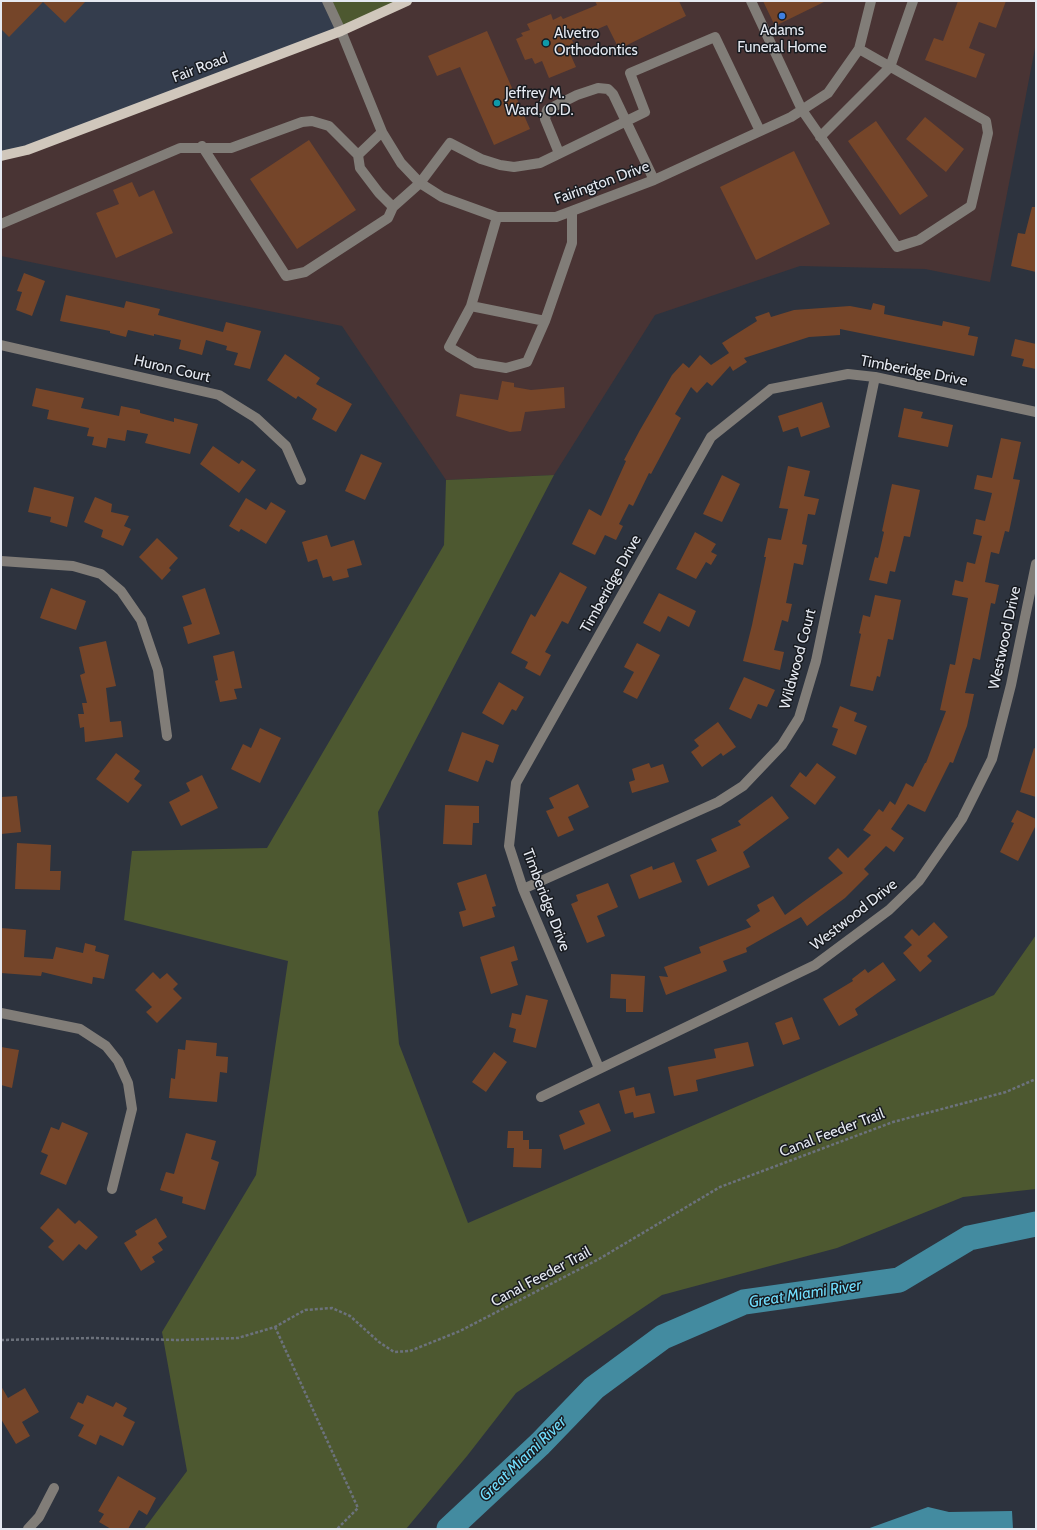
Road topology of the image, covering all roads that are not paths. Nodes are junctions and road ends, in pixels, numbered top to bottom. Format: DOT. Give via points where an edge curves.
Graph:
graph roads {
  1 [pos="327,1"];
  2 [pos="407,1"];
  3 [pos="751,1"];
  4 [pos="871,1"];
  5 [pos="913,1"];
  6 [pos="341,31"];
  7 [pos="859,49"];
  8 [pos="890,67"];
  9 [pos="802,110"];
  10 [pos="626,121"];
  11 [pos="760,131"];
  12 [pos="382,132"];
  13 [pos="820,137"];
  14 [pos="202,146"];
  15 [pos="559,153"];
  16 [pos="358,155"];
  17 [pos="1,156"];
  18 [pos="654,180"];
  19 [pos="420,183"];
  20 [pos="392,207"];
  21 [pos="572,211"];
  22 [pos="497,217"];
  23 [pos="1,224"];
  24 [pos="471,306"];
  25 [pos="545,321"];
  26 [pos="1,345"];
  27 [pos="875,377"];
  28 [pos="1036,412"];
  29 [pos="301,480"];
  30 [pos="1,562"];
  31 [pos="1036,564"];
  32 [pos="167,736"];
  33 [pos="523,890"];
  34 [pos="1,1013"];
  35 [pos="599,1068"];
  36 [pos="541,1097"];
  37 [pos="112,1189"];
  38 [pos="54,1488"];
  39 [pos="28,1529"];
  1 -- 6 [label="street, Fairington Drive"];
  2 -- 6 [label="main road, Fair Road"];
  3 -- 9 [label="street"];
  4 -- 7 [label="street, Fairington Drive"];
  5 -- 8 [label="street"];
  6 -- 12 [label="street, Fairington Drive"];
  6 -- 17 [label="main road, Fair Road" via="27,150"];
  7 -- 8 [label="street"];
  7 -- 9 [label="street, Fairington Drive" via="828,93"];
  8 -- 13 [label="street"];
  8 -- 13 [label="street" via="986,121 988,133 971,206 919,240 897,247"];
  9 -- 11 [label="street, Fairington Drive"];
  9 -- 13 [label="street"];
  10 -- 11 [label="street" via="645,112 630,73 715,38"];
  10 -- 15 [label="street"];
  10 -- 15 [label="street" via="608,88 598,88 577,95 547,110 545,119"];
  10 -- 18 [label="street"];
  11 -- 18 [label="street, Fairington Drive"];
  12 -- 16 [label="street"];
  12 -- 19 [label="street, Fairington Drive" via="401,163"];
  14 -- 16 [label="street" via="232,148 302,122 312,121 329,126"];
  14 -- 20 [label="street" via="286,276 305,272 388,218"];
  14 -- 23 [label="street" via="180,148"];
  15 -- 19 [label="street" via="540,163 514,167 481,159 450,143"];
  16 -- 20 [label="street" via="360,168"];
  18 -- 21 [label="street, Fairington Drive"];
  19 -- 20 [label="street"];
  19 -- 22 [label="street, Fairington Drive" via="442,196"];
  21 -- 22 [label="street, Fairington Drive" via="556,217"];
  21 -- 25 [label="street" via="572,243"];
  22 -- 24 [label="street"];
  24 -- 25 [label="street"];
  24 -- 25 [label="street" via="449,347 476,363 506,368 527,362"];
  26 -- 29 [label="street, Huron Court" via="219,395 256,418 286,446"];
  27 -- 28 [label="street, Timberidge Drive"];
  27 -- 33 [label="street, Wildwood Court" via="816,661 799,718 782,745 744,786 718,802"];
  27 -- 33 [label="street, Timberidge Drive" via="848,374 770,389 711,437 516,783 508,846"];
  30 -- 32 [label="street" via="73,566 101,574 121,591 140,620 158,670"];
  31 -- 35 [label="street, Westwood Drive" via="1011,685 992,759 962,819 919,881 889,910 815,965"];
  33 -- 35 [label="street, Timberidge Drive"];
  34 -- 37 [label="street" via="80,1029 106,1046 118,1061 128,1083 132,1109"];
  35 -- 36 [label="street, Westwood Drive"];
  38 -- 39 [label="street" via="39,1517"];
}
